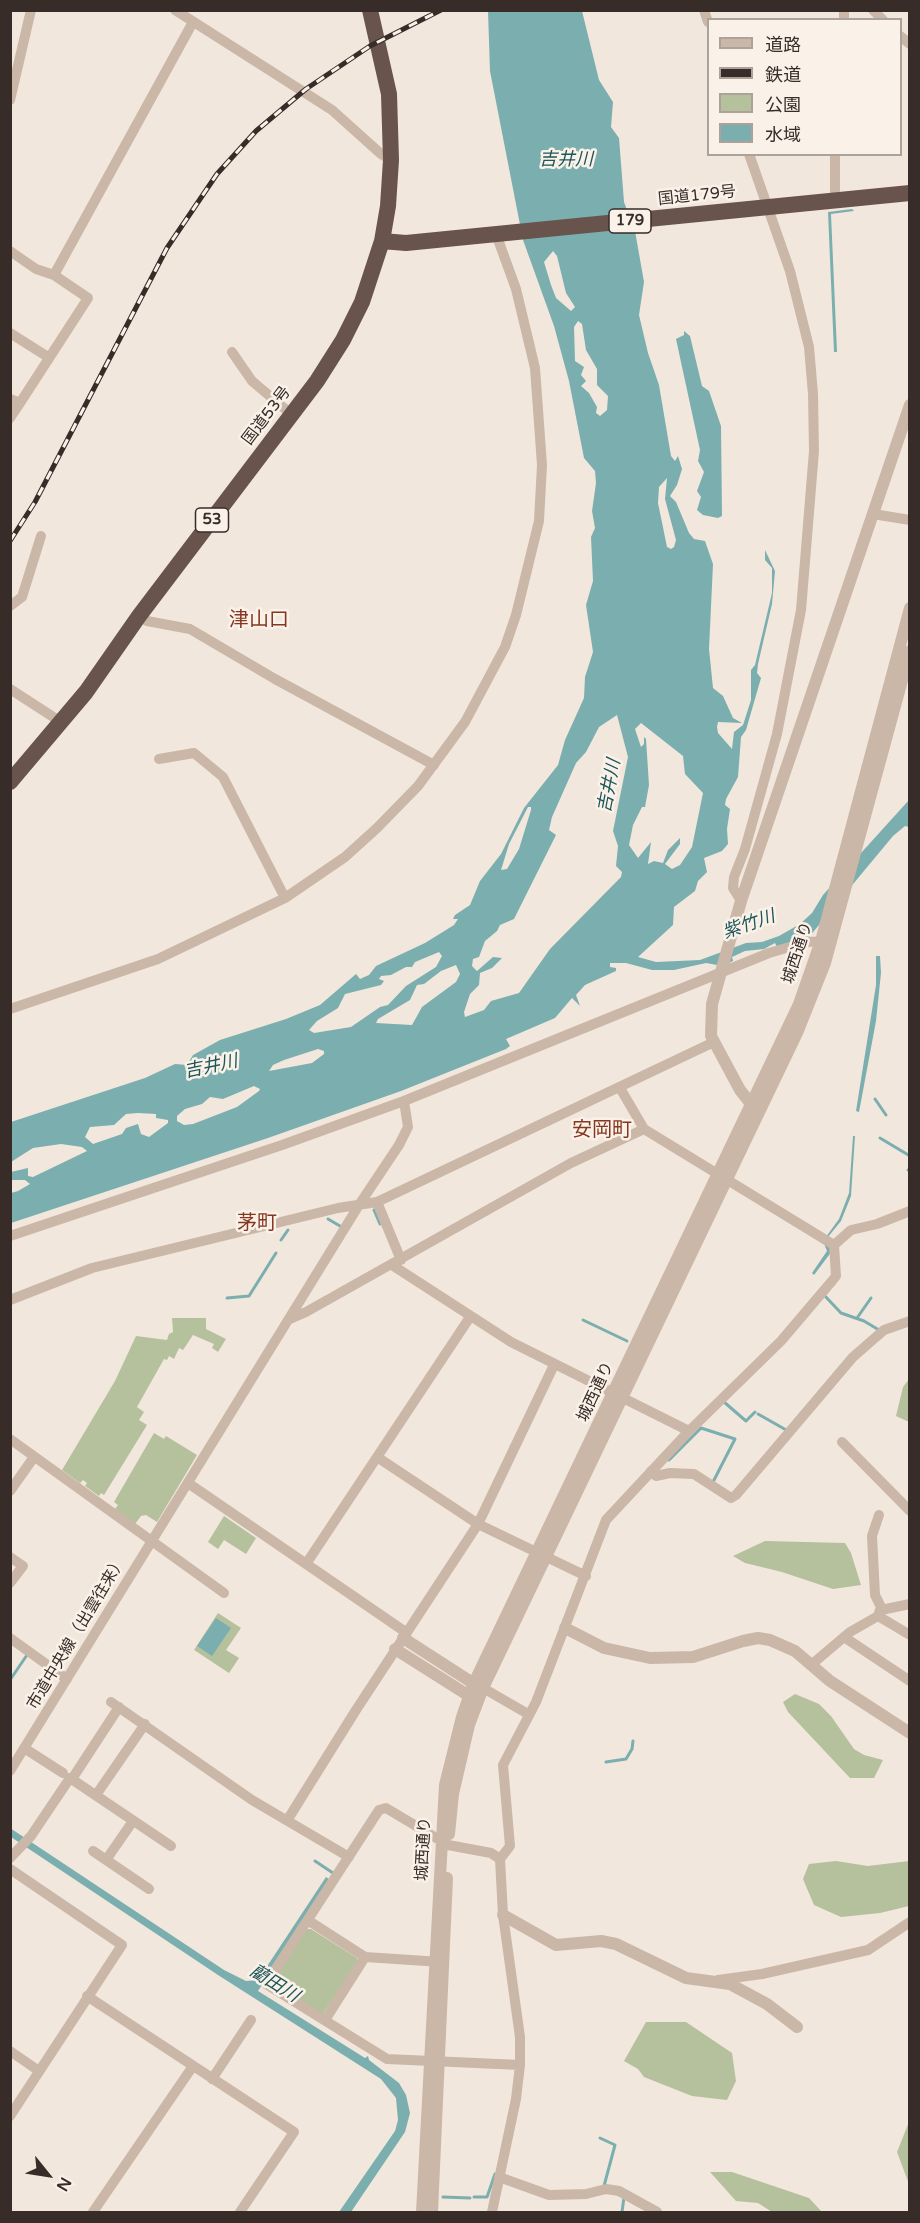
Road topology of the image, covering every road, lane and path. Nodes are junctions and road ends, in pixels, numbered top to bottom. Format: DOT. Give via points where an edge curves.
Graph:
graph roads {
  1 [pos="31,10"];
  2 [pos="175,10"];
  3 [pos="370,10"];
  4 [pos="193,22"];
  5 [pos="10,100"];
  6 [pos="750,156"];
  7 [pos="835,156"];
  8 [pos="392,159"];
  9 [pos="909,193"];
  10 [pos="835,200"];
  11 [pos="765,207"];
  12 [pos="496,234"];
  13 [pos="382,241"];
  14 [pos="10,251"];
  15 [pos="54,275"];
  16 [pos="10,333"];
  17 [pos="232,352"];
  18 [pos="48,357"];
  19 [pos="15,401"];
  20 [pos="909,405"];
  21 [pos="291,414"];
  22 [pos="10,418"];
  23 [pos="873,514"];
  24 [pos="909,520"];
  25 [pos="41,536"];
  26 [pos="10,606"];
  27 [pos="909,608"];
  28 [pos="139,616"];
  29 [pos="909,651"];
  30 [pos="10,689"];
  31 [pos="61,722"];
  32 [pos="159,759"];
  33 [pos="434,765"];
  34 [pos="10,782"];
  35 [pos="285,898"];
  36 [pos="741,901"];
  37 [pos="826,941"];
  38 [pos="721,971"];
  39 [pos="10,1009"];
  40 [pos="714,1042"];
  41 [pos="621,1088"];
  42 [pos="405,1101"];
  43 [pos="754,1107"];
  44 [pos="644,1129"];
  45 [pos="722,1177"];
  46 [pos="377,1202"];
  47 [pos="358,1205"];
  48 [pos="909,1211"];
  49 [pos="10,1236"];
  50 [pos="834,1245"];
  51 [pos="396,1262"];
  52 [pos="10,1300"];
  53 [pos="470,1317"];
  54 [pos="290,1318"];
  55 [pos="909,1321"];
  56 [pos="554,1365"];
  57 [pos="618,1396"];
  58 [pos="689,1431"];
  59 [pos="10,1439"];
  60 [pos="842,1442"];
  61 [pos="34,1457"];
  62 [pos="377,1457"];
  63 [pos="651,1471"];
  64 [pos="188,1483"];
  65 [pos="10,1491"];
  66 [pos="909,1510"];
  67 [pos="879,1515"];
  68 [pos="478,1524"];
  69 [pos="150,1542"];
  70 [pos="542,1554"];
  71 [pos="10,1557"];
  72 [pos="306,1564"];
  73 [pos="586,1576"];
  74 [pos="10,1583"];
  75 [pos="224,1593"];
  76 [pos="909,1604"];
  77 [pos="879,1613"];
  78 [pos="565,1628"];
  79 [pos="909,1635"];
  80 [pos="405,1636"];
  81 [pos="844,1637"];
  82 [pos="10,1638"];
  83 [pos="395,1649"];
  84 [pos="811,1665"];
  85 [pos="66,1679"];
  86 [pos="909,1681"];
  87 [pos="476,1692"];
  88 [pos="528,1714"];
  89 [pos="145,1724"];
  90 [pos="909,1732"];
  91 [pos="24,1748"];
  92 [pos="10,1771"];
  93 [pos="67,1776"];
  94 [pos="96,1795"];
  95 [pos="288,1819"];
  96 [pos="133,1821"];
  97 [pos="445,1843"];
  98 [pos="171,1846"];
  99 [pos="93,1851"];
  100 [pos="10,1857"];
  101 [pos="349,1857"];
  102 [pos="500,1859"];
  103 [pos="106,1860"];
  104 [pos="10,1869"];
  105 [pos="149,1889"];
  106 [pos="503,1915"];
  107 [pos="309,1921"];
  108 [pos="909,1922"];
  109 [pos="365,1957"];
  110 [pos="439,1962"];
  111 [pos="715,1981"];
  112 [pos="87,1996"];
  113 [pos="251,2020"];
  114 [pos="325,2020"];
  115 [pos="796,2027"];
  116 [pos="10,2051"];
  117 [pos="434,2062"];
  118 [pos="520,2064"];
  119 [pos="194,2067"];
  120 [pos="39,2071"];
  121 [pos="212,2079"];
  122 [pos="10,2116"];
  123 [pos="499,2177"];
  124 [pos="93,2212"];
  125 [pos="240,2212"];
  126 [pos="422,2212"];
  127 [pos="432,2212"];
  128 [pos="492,2212"];
  129 [pos="657,2212"];
  1 -- 5 [label="street"];
  2 -- 4 [label="street"];
  3 -- 8 [label="highway, 国道53号 / 53" via="389,94"];
  4 -- 8 [label="street" via="332,110 381,154"];
  4 -- 15 [label="street"];
  6 -- 11 [label="street"];
  7 -- 10 [label="street"];
  8 -- 13 [label="highway, 国道53号 / 53"];
  9 -- 10 [label="highway, 国道179号 / 179"];
  10 -- 11 [label="highway, 国道179号 / 179"];
  11 -- 12 [label="highway, 国道179号 / 179"];
  11 -- 36 [label="street" via="790,271 809,347 814,451 801,610 777,734 734,877 732,888"];
  12 -- 13 [label="highway, 国道179号 / 179" via="406,243"];
  12 -- 33 [label="street" via="516,289 534,368 542,465 539,521 520,603 505,647 482,693"];
  13 -- 21 [label="highway, 国道53号 / 53" via="372,276 343,340"];
  14 -- 15 [label="street" via="36,269"];
  15 -- 18 [label="street" via="88,298"];
  16 -- 18 [label="street"];
  17 -- 21 [label="street" via="252,381"];
  18 -- 19 [label="street"];
  19 -- 22 [label="street"];
  20 -- 23 [label="street"];
  21 -- 28 [label="highway, 国道53号 / 53"];
  23 -- 24 [label="street"];
  23 -- 36 [label="street"];
  25 -- 26 [label="street" via="22,597"];
  27 -- 37 [label="street, 城西通り" via="838,870 825,923"];
  28 -- 31 [label="highway, 国道53号 / 53"];
  28 -- 33 [label="street" via="190,629"];
  29 -- 37 [label="street, 城西通り" via="840,909"];
  30 -- 31 [label="street"];
  31 -- 34 [label="highway, 国道53号 / 53"];
  32 -- 35 [label="street" via="194,753 223,777"];
  33 -- 35 [label="street" via="418,786 345,857"];
  35 -- 39 [label="street" via="158,959"];
  36 -- 38 [label="street"];
  37 -- 38 [label="street" via="769,953"];
  37 -- 43 [label="street, 城西通り"];
  38 -- 40 [label="street" via="712,1004"];
  38 -- 42 [label="street"];
  40 -- 41 [label="street"];
  40 -- 43 [label="street" via="740,1090"];
  41 -- 44 [label="street"];
  41 -- 46 [label="street"];
  42 -- 47 [label="street, 市道中央線（出雲往来）" via="408,1126"];
  42 -- 49 [label="street"];
  43 -- 45 [label="street, 城西通り"];
  44 -- 45 [label="street"];
  44 -- 51 [label="street" via="571,1163"];
  45 -- 50 [label="street"];
  45 -- 57 [label="street, 城西通り"];
  46 -- 47 [label="street"];
  46 -- 51 [label="street"];
  47 -- 52 [label="street" via="92,1268"];
  47 -- 54 [label="street, 市道中央線（出雲往来）"];
  48 -- 50 [label="street" via="850,1230"];
  50 -- 58 [label="street" via="836,1276 781,1341"];
  51 -- 53 [label="street"];
  51 -- 54 [label="street"];
  53 -- 56 [label="street"];
  53 -- 62 [label="street"];
  54 -- 64 [label="street, 市道中央線（出雲往来）"];
  55 -- 63 [label="street" via="884,1330 853,1357 768,1460 731,1498 694,1474 656,1476"];
  56 -- 57 [label="street"];
  56 -- 68 [label="street"];
  57 -- 58 [label="street"];
  57 -- 70 [label="street, 城西通り"];
  58 -- 63 [label="street"];
  59 -- 61 [label="street"];
  60 -- 66 [label="street"];
  61 -- 65 [label="street"];
  61 -- 69 [label="street"];
  62 -- 68 [label="street"];
  62 -- 72 [label="street"];
  63 -- 73 [label="street" via="606,1520"];
  64 -- 69 [label="street, 市道中央線（出雲往来）"];
  64 -- 72 [label="street"];
  67 -- 77 [label="street" via="872,1536"];
  68 -- 70 [label="street"];
  68 -- 80 [label="street"];
  69 -- 75 [label="street"];
  69 -- 85 [label="street, 市道中央線（出雲往来）"];
  70 -- 73 [label="street"];
  70 -- 87 [label="street, 城西通り"];
  71 -- 74 [label="street" via="23,1566"];
  72 -- 80 [label="street"];
  73 -- 78 [label="street"];
  76 -- 77 [label="street"];
  77 -- 79 [label="street"];
  77 -- 81 [label="street"];
  78 -- 84 [label="street" via="604,1648 660,1659 693,1657 743,1641 764,1639 790,1648"];
  78 -- 88 [label="street"];
  80 -- 83 [label="street"];
  80 -- 87 [label="street"];
  81 -- 84 [label="street"];
  81 -- 86 [label="street"];
  82 -- 85 [label="street"];
  83 -- 87 [label="street"];
  83 -- 95 [label="street"];
  84 -- 90 [label="street"];
  85 -- 91 [label="street, 市道中央線（出雲往来）"];
  87 -- 88 [label="street"];
  87 -- 97 [label="street, 城西通り" via="445,1785"];
  88 -- 102 [label="street" via="503,1765 510,1846"];
  89 -- 93 [label="street" via="115,1705"];
  89 -- 94 [label="street"];
  89 -- 95 [label="street" via="252,1800"];
  91 -- 92 [label="street, 市道中央線（出雲往来）"];
  91 -- 93 [label="street"];
  93 -- 94 [label="street"];
  93 -- 100 [label="street" via="70,1778 31,1836"];
  94 -- 96 [label="street"];
  95 -- 101 [label="street"];
  96 -- 98 [label="street"];
  96 -- 103 [label="street"];
  97 -- 101 [label="street" via="386,1808 379,1810"];
  97 -- 102 [label="street" via="491,1853"];
  97 -- 110 [label="street, 城西通り"];
  99 -- 103 [label="street"];
  101 -- 107 [label="street"];
  102 -- 106 [label="street"];
  103 -- 105 [label="street"];
  104 -- 112 [label="street" via="122,1945"];
  106 -- 111 [label="street" via="556,1945 601,1941 616,1944 686,1978"];
  106 -- 118 [label="street" via="520,2037"];
  107 -- 109 [label="street"];
  107 -- 114 [label="street" via="266,1984"];
  108 -- 111 [label="street" via="859,1952"];
  109 -- 110 [label="street"];
  109 -- 114 [label="street"];
  110 -- 117 [label="street, 城西通り"];
  111 -- 115 [label="street" via="740,1988"];
  112 -- 119 [label="street"];
  112 -- 120 [label="street"];
  113 -- 121 [label="street"];
  114 -- 117 [label="street" via="387,2059"];
  116 -- 120 [label="street"];
  117 -- 118 [label="street"];
  117 -- 126 [label="street, 城西通り"];
  117 -- 127 [label="street, 城西通り"];
  118 -- 123 [label="street"];
  119 -- 121 [label="street"];
  119 -- 124 [label="street"];
  120 -- 122 [label="street"];
  121 -- 125 [label="street" via="294,2132"];
  123 -- 128 [label="street"];
  123 -- 129 [label="street" via="549,2194 619,2191"];
}
